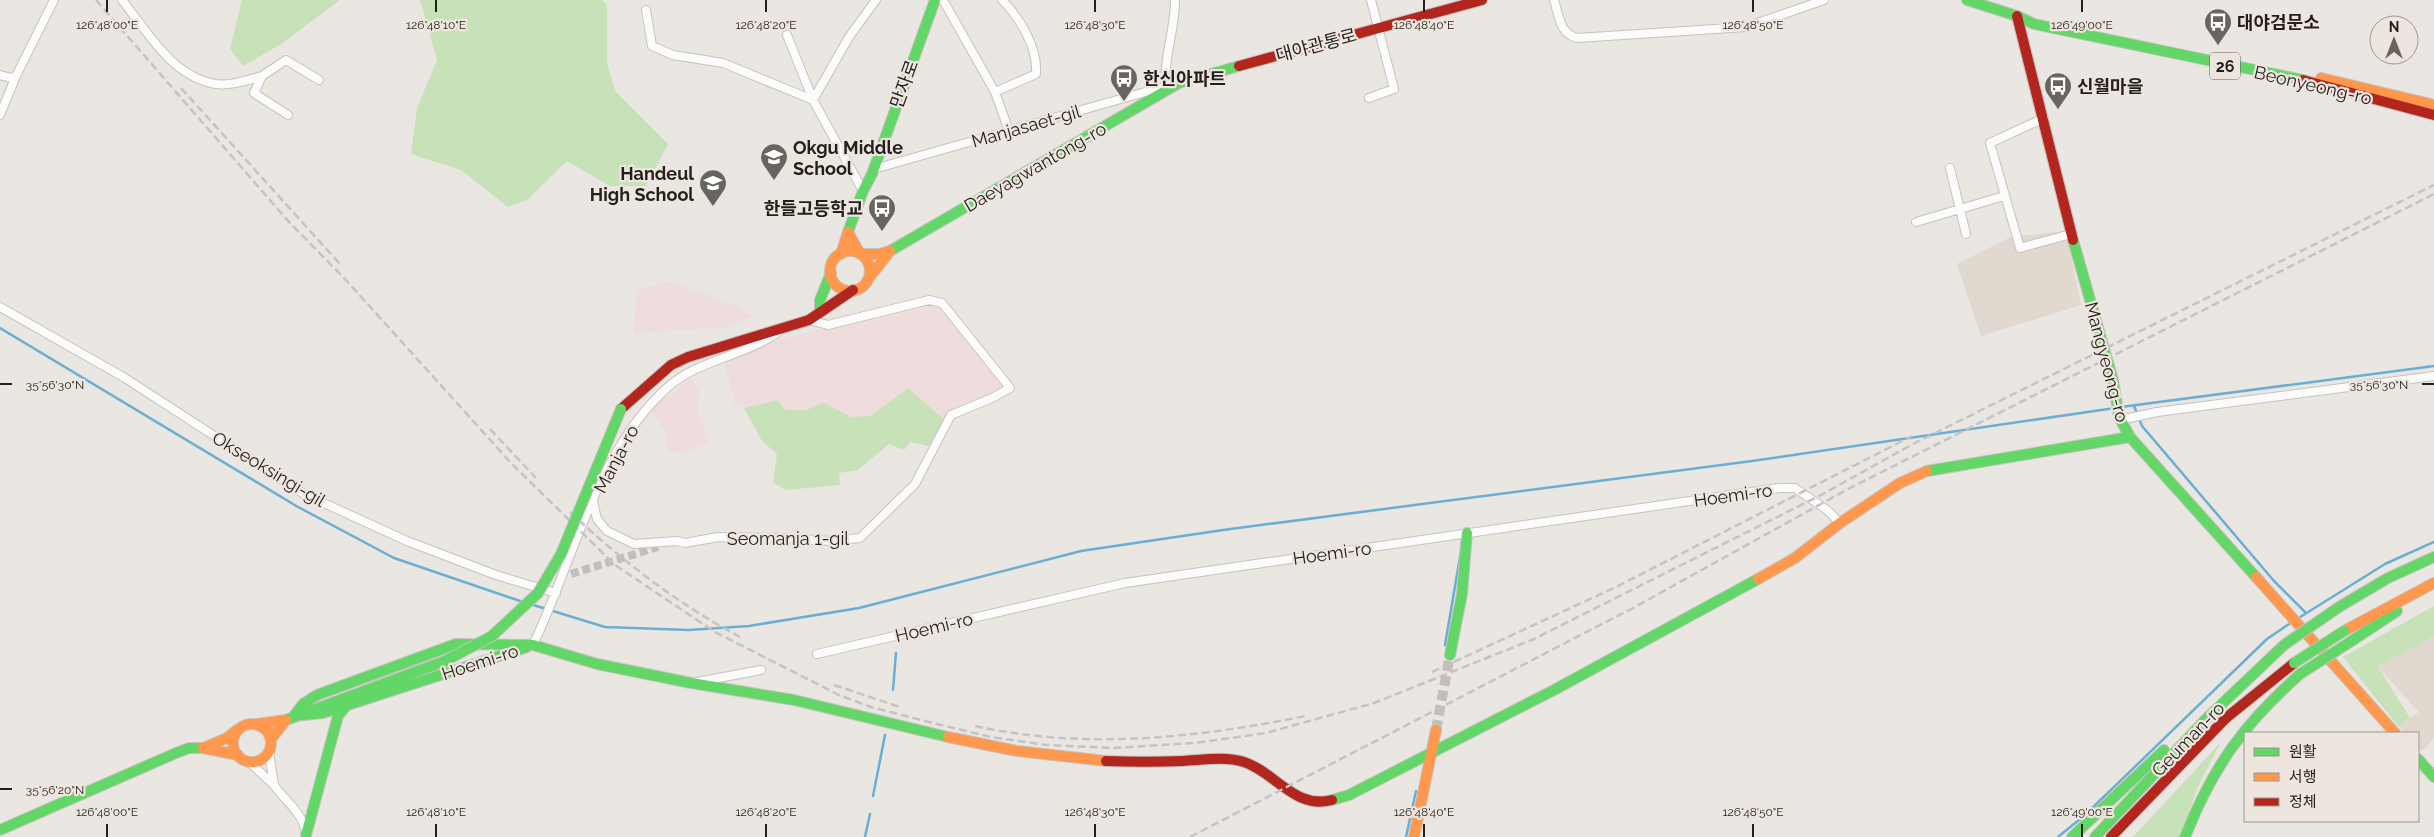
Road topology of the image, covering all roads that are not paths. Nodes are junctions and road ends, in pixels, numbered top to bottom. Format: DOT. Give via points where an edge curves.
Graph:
graph roads {
  1 [pos="54,0"];
  2 [pos="122,0"];
  3 [pos="876,0"];
  4 [pos="935,0"];
  5 [pos="943,0"];
  6 [pos="1002,0"];
  7 [pos="1175,0"];
  8 [pos="1371,0"];
  9 [pos="1482,0"];
  10 [pos="1554,0"];
  11 [pos="1824,0"];
  12 [pos="1967,0"];
  13 [pos="646,10"];
  14 [pos="2017,16"];
  15 [pos="1379,28"];
  16 [pos="787,35"];
  17 [pos="0,75"];
  18 [pos="16,76"];
  19 [pos="262,76"];
  20 [pos="319,80"];
  21 [pos="1179,83"];
  22 [pos="1165,87"];
  23 [pos="995,92"];
  24 [pos="1369,98"];
  25 [pos="814,100"];
  26 [pos="2434,105"];
  27 [pos="0,115"];
  28 [pos="288,115"];
  29 [pos="2434,115"];
  30 [pos="2044,118"];
  31 [pos="1009,131"];
  32 [pos="1950,168"];
  33 [pos="874,169"];
  34 [pos="863,191"];
  35 [pos="2004,196"];
  36 [pos="1959,210"];
  37 [pos="1916,222"];
  38 [pos="848,232"];
  39 [pos="1966,234"];
  40 [pos="2072,234"];
  41 [pos="890,251"];
  42 [pos="841,254"];
  43 [pos="860,254"];
  44 [pos="831,272"];
  45 [pos="868,279"];
  46 [pos="853,290"];
  47 [pos="0,307"];
  48 [pos="820,311"];
  49 [pos="809,320"];
  50 [pos="781,329"];
  51 [pos="2434,376"];
  52 [pos="2119,419"];
  53 [pos="2130,437"];
  54 [pos="593,501"];
  55 [pos="1840,524"];
  56 [pos="1467,533"];
  57 [pos="677,541"];
  58 [pos="658,546"];
  59 [pos="2434,558"];
  60 [pos="571,574"];
  61 [pos="562,579"];
  62 [pos="2434,583"];
  63 [pos="2434,588"];
  64 [pos="556,593"];
  65 [pos="533,645"];
  66 [pos="817,654"];
  67 [pos="1450,654"];
  68 [pos="761,670"];
  69 [pos="691,683"];
  70 [pos="2270,699"];
  71 [pos="347,705"];
  72 [pos="290,718"];
  73 [pos="2206,719"];
  74 [pos="251,724"];
  75 [pos="240,728"];
  76 [pos="1436,730"];
  77 [pos="2246,732"];
  78 [pos="2394,732"];
  79 [pos="2244,736"];
  80 [pos="271,739"];
  81 [pos="203,748"];
  82 [pos="269,752"];
  83 [pos="1431,753"];
  84 [pos="238,755"];
  85 [pos="2419,760"];
  86 [pos="248,761"];
  87 [pos="2434,778"];
  88 [pos="274,784"];
  89 [pos="0,830"];
  90 [pos="306,836"];
  91 [pos="1414,837"];
  92 [pos="2072,837"];
  93 [pos="2095,837"];
  94 [pos="2112,837"];
  95 [pos="2185,837"];
  96 [pos="2195,837"];
  1 -- 18 [label="street"];
  2 -- 19 [label="street" via="176,66 216,84 244,82"];
  3 -- 25 [label="street" via="849,37"];
  4 -- 33 [label="main road, 만자로"];
  5 -- 23 [label="street"];
  6 -- 23 [label="street" via="1023,27 1037,63 1036,74"];
  7 -- 22 [label="street" via="1165,60"];
  8 -- 15 [label="street"];
  9 -- 15 [label="main road, 대야관통로"];
  10 -- 11 [label="street" via="1563,29 1568,36 1577,38 1746,27"];
  12 -- 14 [label="main road, Beonyeong-ro / 26"];
  13 -- 25 [label="street" via="652,46 673,55 723,63"];
  14 -- 26 [label="main road, Beonyeong-ro / 26" via="2297,72"];
  14 -- 29 [label="main road, Beonyeong-ro / 26" via="2034,24 2305,81"];
  14 -- 30 [label="main road, Mangyeong-ro"];
  15 -- 21 [label="main road, 대야관통로"];
  15 -- 24 [label="street" via="1394,89"];
  16 -- 25 [label="street"];
  17 -- 18 [label="street"];
  18 -- 27 [label="street"];
  19 -- 20 [label="street" via="286,60"];
  19 -- 28 [label="street" via="254,93"];
  21 -- 22 [label="street, Manjasaet-gil"];
  21 -- 41 [label="main road, Daeyagwantong-ro"];
  22 -- 31 [label="street, Manjasaet-gil"];
  23 -- 31 [label="street"];
  25 -- 34 [label="street"];
  30 -- 35 [label="street" via="1990,143"];
  30 -- 40 [label="main road, Mangyeong-ro"];
  31 -- 33 [label="street, Manjasaet-gil"];
  32 -- 36 [label="street"];
  33 -- 34 [label="main road"];
  34 -- 38 [label="main road"];
  35 -- 36 [label="street"];
  35 -- 40 [label="street" via="2020,248"];
  36 -- 37 [label="street"];
  36 -- 39 [label="street"];
  38 -- 42 [label="main road"];
  38 -- 43 [label="main road"];
  40 -- 52 [label="main road, Mangyeong-ro" via="2113,380"];
  41 -- 43 [label="main road"];
  41 -- 45 [label="main road"];
  42 -- 43 [label="main road" via="850,251"];
  42 -- 44 [label="main road" via="834,260"];
  43 -- 45 [label="main road" via="870,266"];
  44 -- 46 [label="main road" via="836,284"];
  44 -- 48 [label="main road" via="820,300"];
  45 -- 46 [label="main road" via="860,288"];
  46 -- 48 [label="main road, Manja-ro"];
  47 -- 64 [label="street, Okseoksingi-gil" via="125,378 304,494 407,541 496,575"];
  48 -- 49 [label="main road, Manja-ro"];
  49 -- 50 [label="main road, Manja-ro"];
  49 -- 57 [label="street, Seomanja 1-gil" via="828,325 929,300 942,303 1010,388 951,415 915,484 860,538 830,541 718,537 685,543"];
  50 -- 54 [label="street, Manja-ro" via="764,342 699,368 669,386 632,424"];
  50 -- 72 [label="main road, Manja-ro, bridge" via="671,365 622,409 561,554 538,593 492,636 445,660"];
  51 -- 52 [label="street"];
  52 -- 53 [label="main road, Mangyeong-ro"];
  53 -- 55 [label="main road" via="1919,473"];
  53 -- 78 [label="main road, Mangyeong-ro"];
  54 -- 57 [label="street, Seomanja 1-gil" via="597,519 607,531 624,540 634,544"];
  54 -- 61 [label="street, Manja-ro"];
  55 -- 56 [label="street, Hoemi-ro" via="1827,510 1795,488 1779,488"];
  55 -- 83 [label="main road" via="1795,558 1554,690"];
  56 -- 66 [label="street, Hoemi-ro" via="1125,583"];
  56 -- 67 [label="main road" via="1461,606"];
  57 -- 58 [label="street, Seomanja 1-gil"];
  59 -- 73 [label="main road, Geuman-ro, bridge" via="2388,578 2284,645"];
  60 -- 61 [label="street"];
  61 -- 64 [label="street, Manja-ro"];
  62 -- 94 [label="main road, bridge" via="2344,631 2294,663 2226,718"];
  63 -- 70 [label="main road, bridge" via="2300,674"];
  64 -- 65 [label="street, Manja-ro"];
  65 -- 69 [label="main road" via="597,664"];
  65 -- 71 [label="main road, Hoemi-ro"];
  65 -- 72 [label="main road, Hoemi-ro" via="456,644 318,695 303,704"];
  68 -- 69 [label="street"];
  69 -- 83 [label="main road" via="794,700 935,735 1017,751 1084,760 1228,759 1244,762 1293,794 1312,802 1349,795"];
  70 -- 77 [label="main road"];
  70 -- 95 [label="main road" via="2236,738 2217,768"];
  71 -- 72 [label="main road, Hoemi-ro"];
  71 -- 90 [label="main road" via="338,716"];
  72 -- 74 [label="main road"];
  72 -- 80 [label="main road"];
  73 -- 92 [label="main road" via="2164,751"];
  73 -- 93 [label="main road, Geuman-ro"];
  74 -- 75 [label="main road"];
  74 -- 80 [label="main road" via="264,728"];
  75 -- 81 [label="main road" via="227,738"];
  75 -- 84 [label="main road" via="233,745"];
  76 -- 83 [label="main road"];
  79 -- 96 [label="main road" via="2211,790"];
  80 -- 82 [label="main road"];
  81 -- 84 [label="main road"];
  81 -- 89 [label="main road" via="176,753"];
  82 -- 86 [label="main road" via="260,761"];
  82 -- 88 [label="street"];
  83 -- 91 [label="main road"];
  84 -- 86 [label="main road"];
  85 -- 87 [label="main road"];
  86 -- 88 [label="street"];
  88 -- 90 [label="street" via="304,823"];
}
